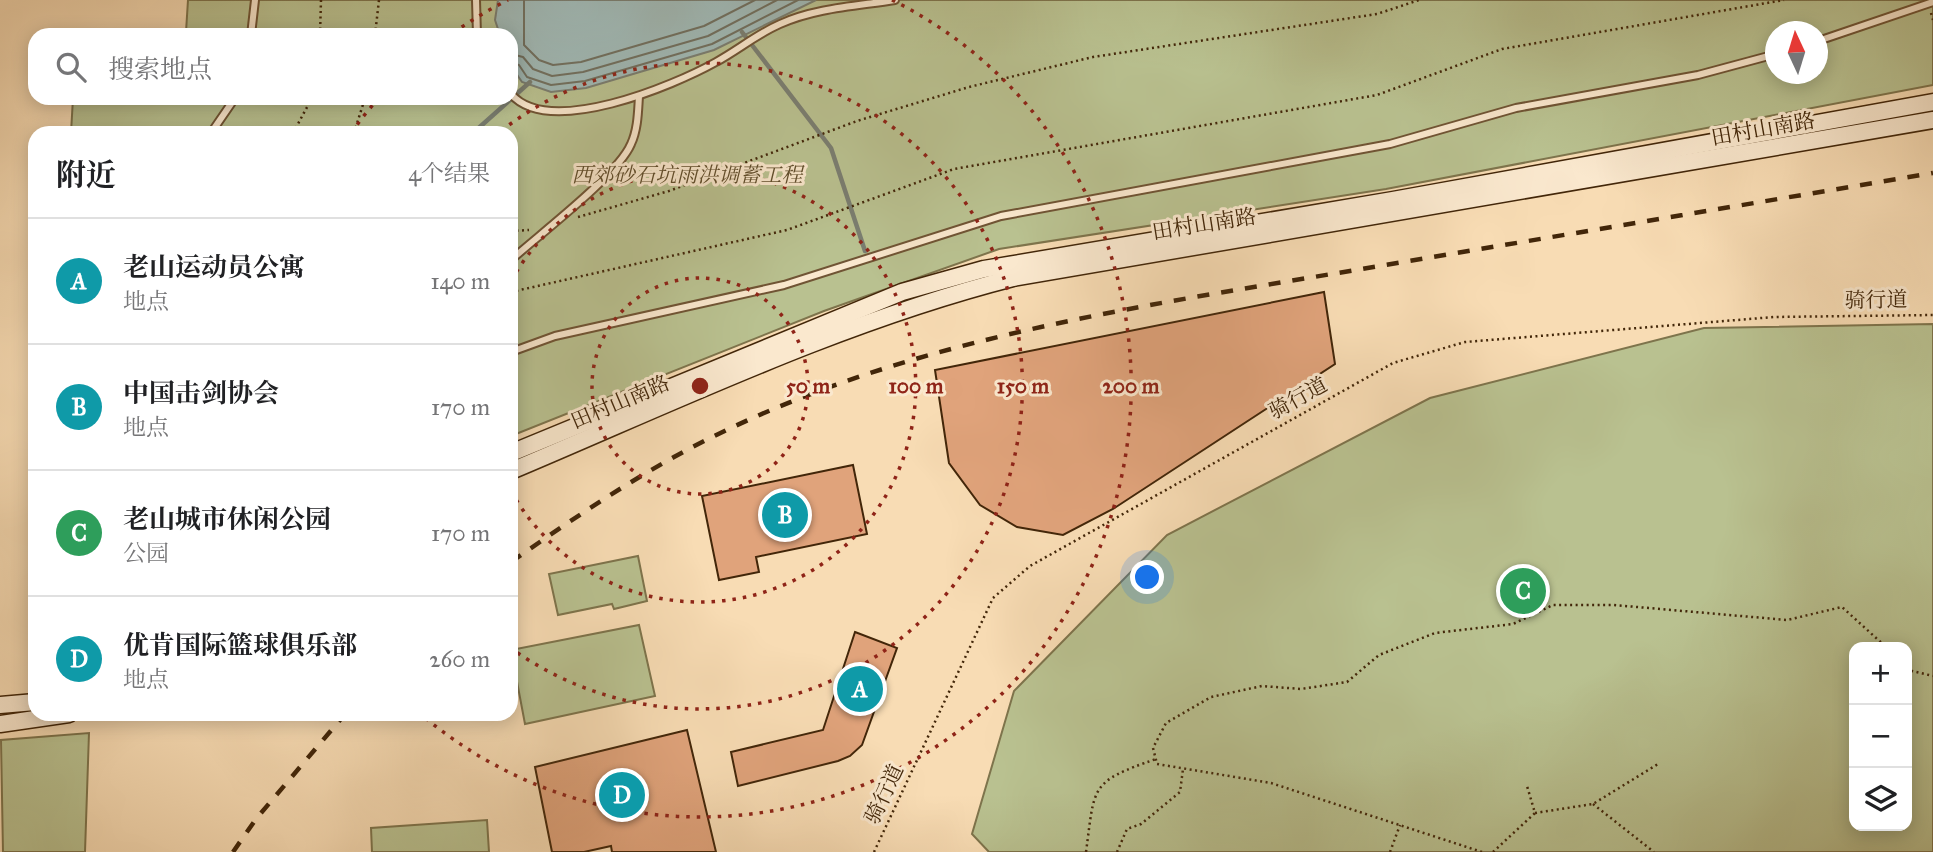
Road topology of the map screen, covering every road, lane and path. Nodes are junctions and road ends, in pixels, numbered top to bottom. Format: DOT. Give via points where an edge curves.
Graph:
graph roads {
  1 [pos="255,0"];
  2 [pos="321,0"];
  3 [pos="379,0"];
  4 [pos="477,0"];
  5 [pos="895,0"];
  6 [pos="1419,0"];
  7 [pos="1784,0"];
  8 [pos="1933,2"];
  9 [pos="252,28"];
  10 [pos="320,28"];
  11 [pos="376,28"];
  12 [pos="477,28"];
  13 [pos="1828,38"];
  14 [pos="1765,57"];
  15 [pos="639,96"];
  16 [pos="518,102"];
  17 [pos="1933,102"];
  18 [pos="231,105"];
  19 [pos="309,105"];
  20 [pos="363,105"];
  21 [pos="1933,120"];
  22 [pos="216,126"];
  23 [pos="297,126"];
  24 [pos="356,126"];
  25 [pos="556,220"];
  26 [pos="518,254"];
  27 [pos="518,290"];
  28 [pos="1933,315"];
  29 [pos="518,350"];
  30 [pos="518,450"];
  31 [pos="518,468"];
  32 [pos="1880,642"];
  33 [pos="1912,671"];
  34 [pos="1933,676"];
  35 [pos="28,703"];
  36 [pos="0,705"];
  37 [pos="28,720"];
  38 [pos="0,724"];
  39 [pos="1156,759"];
  40 [pos="1658,764"];
  41 [pos="1183,769"];
  42 [pos="1527,786"];
  43 [pos="1593,804"];
  44 [pos="1535,813"];
  45 [pos="1400,825"];
  46 [pos="874,852"];
  47 [pos="1087,852"];
  48 [pos="1118,852"];
  49 [pos="1390,852"];
  50 [pos="1482,852"];
  51 [pos="1493,852"];
  52 [pos="1654,852"];
  1 -- 9 [label="lane"];
  2 -- 10 [label="path"];
  3 -- 11 [label="path"];
  4 -- 12 [label="lane"];
  5 -- 15 [label="lane" via="806,15 755,37 713,64"];
  6 -- 25 [label="path" via="1377,14 1093,58 969,87 857,121 669,191 590,216"];
  7 -- 27 [label="path" via="1502,49 1377,95 954,169 787,230"];
  8 -- 13 [label="lane"];
  14 -- 29 [label="lane" via="1698,75 1516,108 1390,144 1001,216 784,285 568,333"];
  15 -- 16 [label="lane" via="561,111"];
  15 -- 25 [label="lane" via="631,144 615,168"];
  17 -- 30 [label="main road, 田村山南路" via="984,269 902,292"];
  18 -- 22 [label="lane"];
  19 -- 23 [label="path"];
  20 -- 24 [label="path"];
  21 -- 31 [label="main road, 田村山南路" via="1013,278 877,319"];
  25 -- 26 [label="lane"];
  28 -- 46 [label="path, 骑行道" via="1774,317 1478,341 1393,363 1030,566 993,598"];
  32 -- 39 [label="path" via="1842,607 1787,620 1614,605 1553,605 1513,624 1435,634 1379,655 1348,681 1301,689 1262,686 1211,697 1166,723 1153,748"];
  33 -- 34 [label="path"];
  35 -- 36 [label="main road"];
  37 -- 38 [label="main road"];
  39 -- 41 [label="path" via="1157,764"];
  39 -- 47 [label="path" via="1101,784 1091,806"];
  40 -- 43 [label="path"];
  41 -- 45 [label="path" via="1271,783"];
  41 -- 48 [label="path" via="1180,792 1141,824 1127,829"];
  42 -- 44 [label="path"];
  43 -- 44 [label="path"];
  43 -- 52 [label="path"];
  44 -- 51 [label="path"];
  45 -- 49 [label="path"];
  45 -- 50 [label="path"];
}
